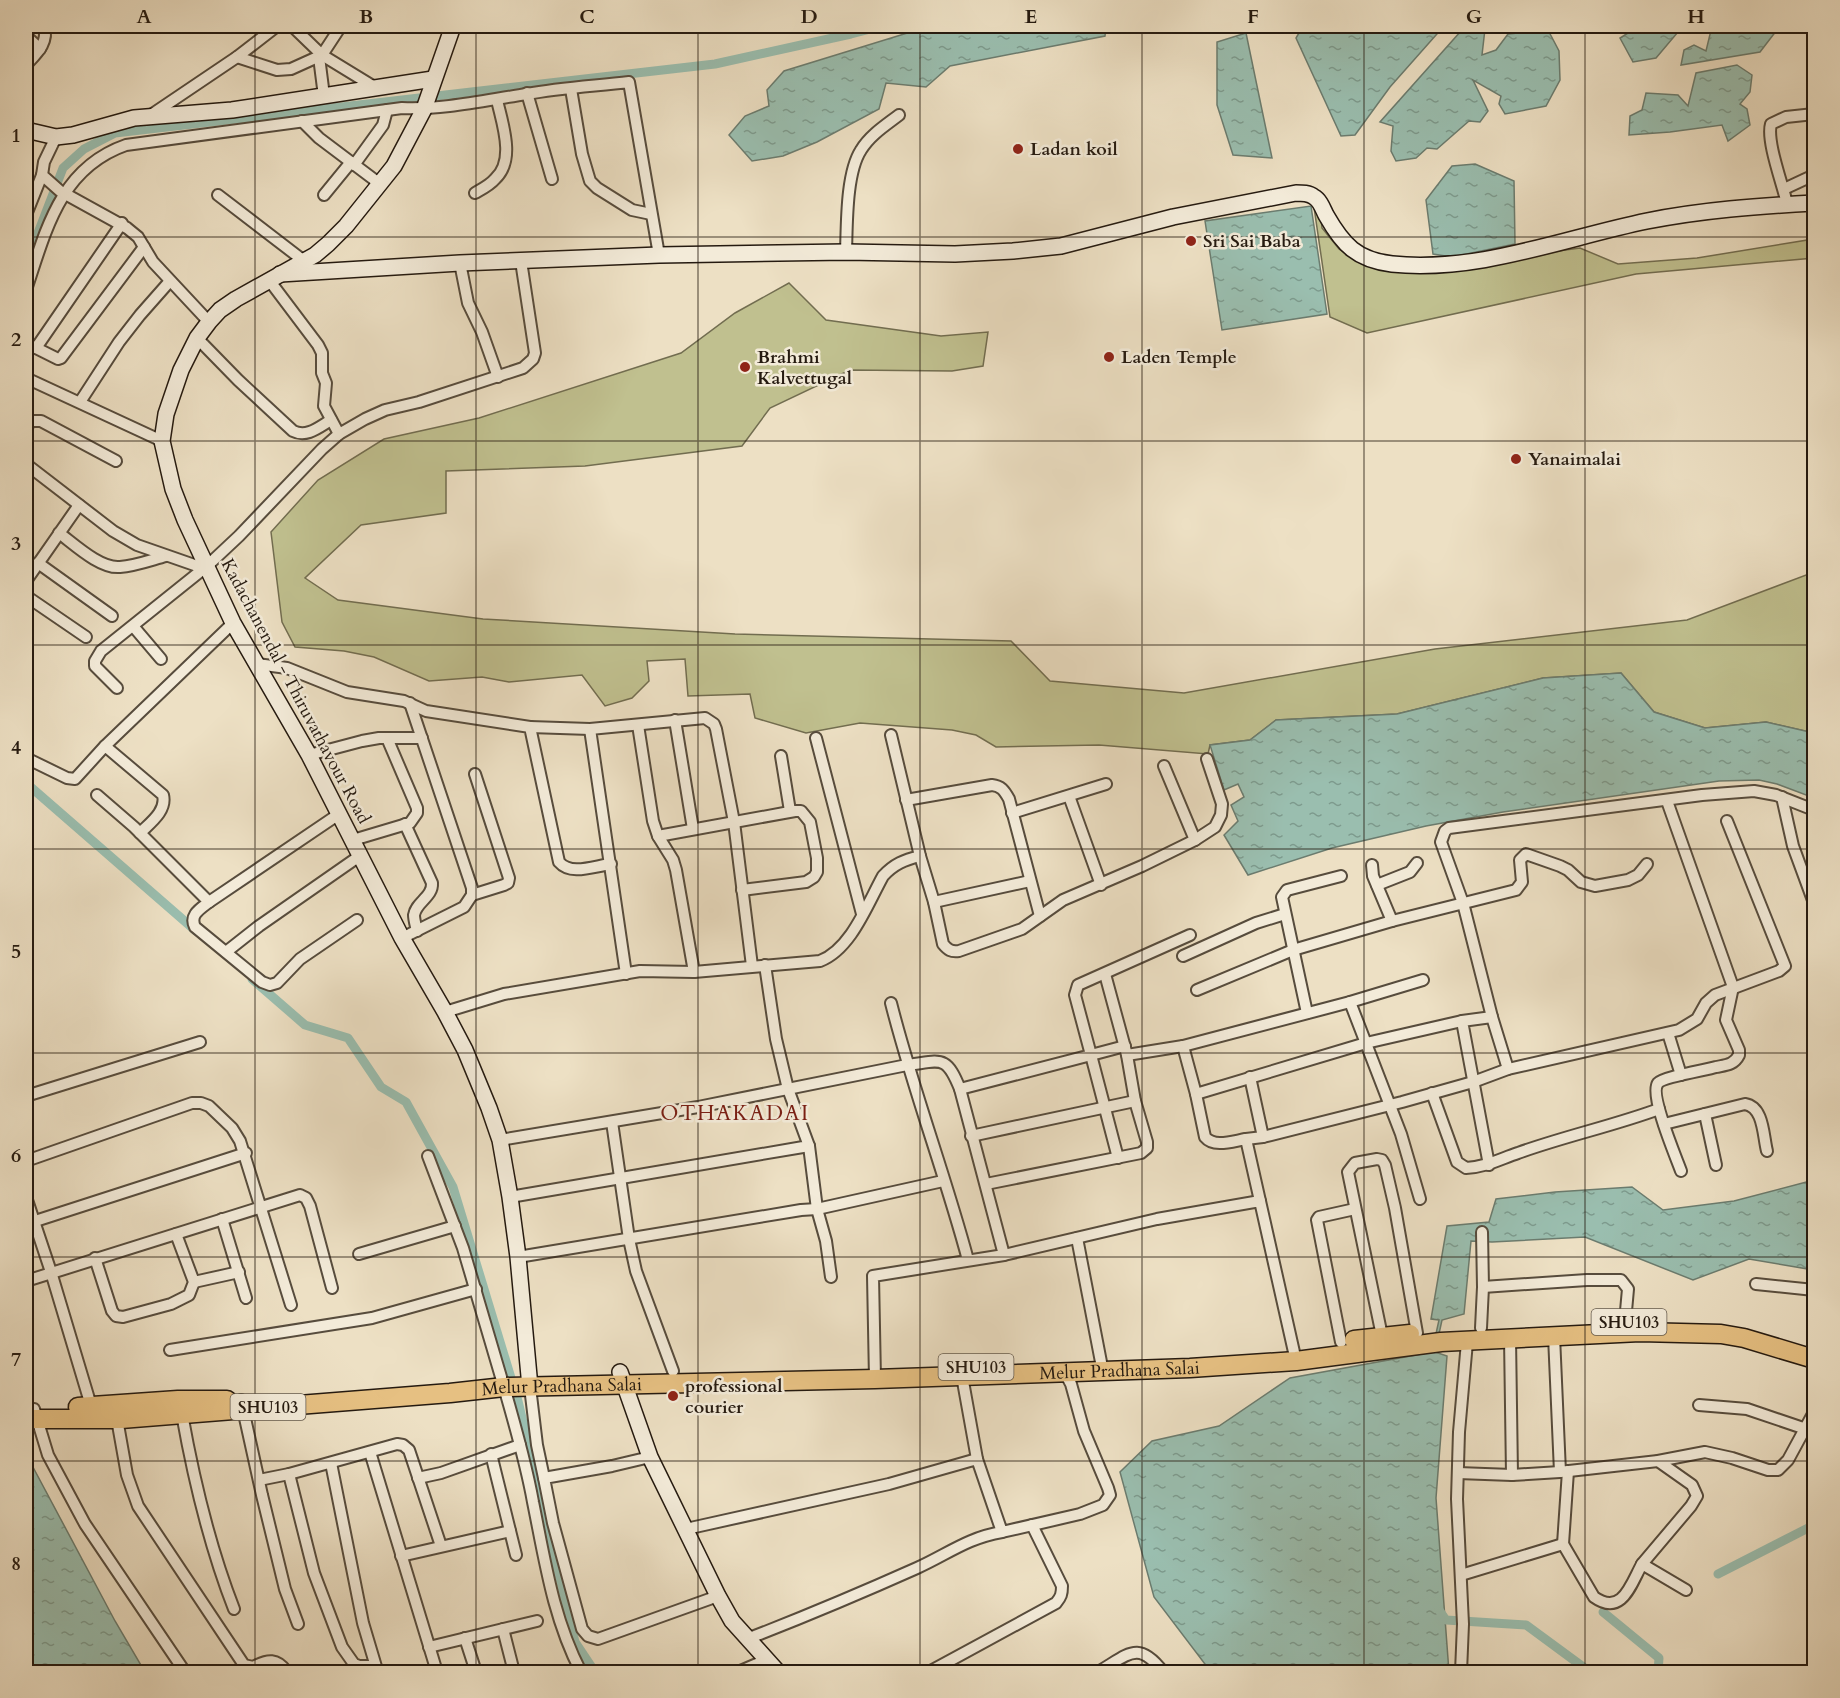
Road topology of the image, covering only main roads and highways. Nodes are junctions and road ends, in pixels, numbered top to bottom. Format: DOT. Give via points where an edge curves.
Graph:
graph roads {
  1 [pos="451,26"];
  2 [pos="431,84"];
  3 [pos="26,130"];
  4 [pos="1815,203"];
  5 [pos="274,277"];
  6 [pos="1433,1336"];
  7 [pos="1815,1348"];
  8 [pos="1295,1355"];
  9 [pos="1815,1359"];
  10 [pos="875,1374"];
  11 [pos="622,1378"];
  12 [pos="515,1382"];
  13 [pos="242,1404"];
  14 [pos="93,1413"];
  15 [pos="31,1414"];
  16 [pos="778,1672"];
  1 -- 2 [label="main road, Kadachanendal - Thiruvathavour Road"];
  2 -- 3 [label="main road" via="376,88 232,110 134,118 56,137"];
  2 -- 5 [label="main road, Kadachanendal - Thiruvathavour Road" via="424,109 380,184 315,255"];
  4 -- 5 [label="main road" via="1786,197 1648,221 1463,263 1373,261 1348,247 1314,197 1296,192 1061,246 955,254 659,255 460,263"];
  5 -- 12 [label="main road, Kadachanendal - Thiruvathavour Road" via="220,310 197,338 166,414 162,441 173,489 205,567 309,755 479,1082 500,1140 518,1257"];
  6 -- 7 [label="main road, Melur Pradhana Salai / SHU103" via="1481,1328 1672,1320 1726,1324"];
  6 -- 8 [label="main road, Melur Pradhana Salai / SHU103"];
  6 -- 8 [label="main road, Melur Pradhana Salai / SHU103" via="1382,1336"];
  6 -- 9 [label="main road, Melur Pradhana Salai / SHU103" via="1467,1342 1667,1332 1720,1334"];
  8 -- 10 [label="main road, Melur Pradhana Salai / SHU103"];
  8 -- 10 [label="main road, Melur Pradhana Salai / SHU103" via="1190,1368 962,1376"];
  10 -- 11 [label="main road, Melur Pradhana Salai / SHU103"];
  10 -- 11 [label="main road, Melur Pradhana Salai / SHU103" via="673,1371"];
  11 -- 12 [label="main road, Melur Pradhana Salai / SHU103"];
  11 -- 16 [label="main road" via="650,1457 718,1596 732,1621"];
  12 -- 13 [label="main road, Melur Pradhana Salai / SHU103" via="450,1393"];
  13 -- 14 [label="main road, Melur Pradhana Salai / SHU103" via="178,1400"];
  13 -- 14 [label="main road, Melur Pradhana Salai / SHU103" via="117,1419"];
  14 -- 15 [label="main road, Melur Pradhana Salai / SHU103"];
}
